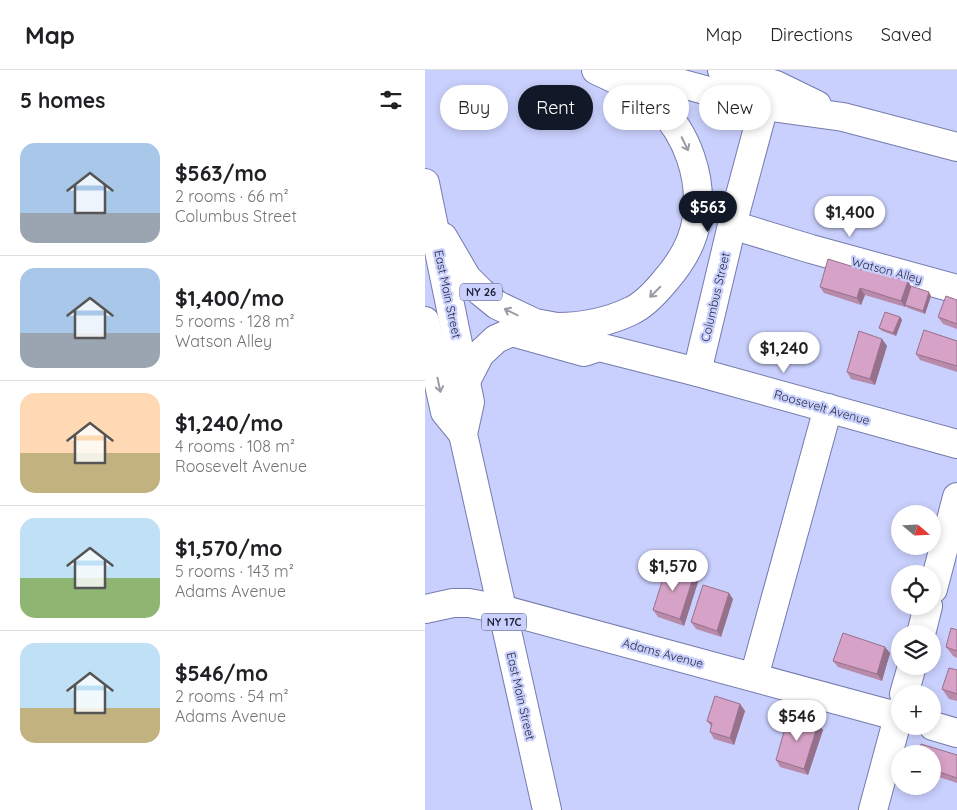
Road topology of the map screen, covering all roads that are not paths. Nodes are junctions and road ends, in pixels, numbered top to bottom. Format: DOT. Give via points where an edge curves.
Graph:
graph roads {
  1 [pos="596,70"];
  2 [pos="631,70"];
  3 [pos="721,70"];
  4 [pos="773,87"];
  5 [pos="957,147"];
  6 [pos="425,183"];
  7 [pos="433,221"];
  8 [pos="732,225"];
  9 [pos="957,289"];
  10 [pos="425,321"];
  11 [pos="557,327"];
  12 [pos="599,347"];
  13 [pos="697,372"];
  14 [pos="466,381"];
  15 [pos="828,408"];
  16 [pos="463,434"];
  17 [pos="957,444"];
  18 [pos="957,497"];
  19 [pos="939,565"];
  20 [pos="425,609"];
  21 [pos="501,609"];
  22 [pos="755,677"];
  23 [pos="891,707"];
  24 [pos="941,728"];
  25 [pos="957,733"];
  26 [pos="894,735"];
  27 [pos="547,810"];
  28 [pos="873,810"];
  1 -- 11 [label="street, NY 26, one-way" via="659,106 679,131 692,159 697,188 697,218 689,246 655,294 633,311 603,321"];
  2 -- 4 [label="street"];
  3 -- 4 [label="street"];
  4 -- 5 [label="street" via="843,117"];
  4 -- 8 [label="street, Columbus Street"];
  6 -- 7 [label="street, East Main Street / NY 17C"];
  11 -- 7 [label="street, NY 26, one-way" via="535,323 497,305 481,292 467,278"];
  7 -- 14 [label="street, East Main Street / NY 17C"];
  8 -- 9 [label="street, Watson Alley"];
  8 -- 13 [label="street, Columbus Street"];
  10 -- 16 [label="street, East Main Street / NY 17C, one-way" via="445,412"];
  11 -- 12 [label="street" via="590,336"];
  12 -- 13 [label="street, Roosevelt Avenue"];
  12 -- 14 [label="street" via="584,352 512,332 496,339 480,354"];
  13 -- 15 [label="street, Roosevelt Avenue"];
  14 -- 16 [label="street, East Main Street / NY 17C" via="470,402"];
  15 -- 17 [label="street, Roosevelt Avenue"];
  15 -- 22 [label="street"];
  16 -- 21 [label="street, East Main Street / NY 17C"];
  18 -- 19 [label="street"];
  20 -- 21 [label="street, Adams Avenue" via="469,603"];
  21 -- 22 [label="street, Adams Avenue"];
  21 -- 27 [label="street, East Main Street / NY 17C"];
  22 -- 23 [label="street, Adams Avenue"];
  24 -- 25 [label="street"];
  26 -- 28 [label="street"];
}
